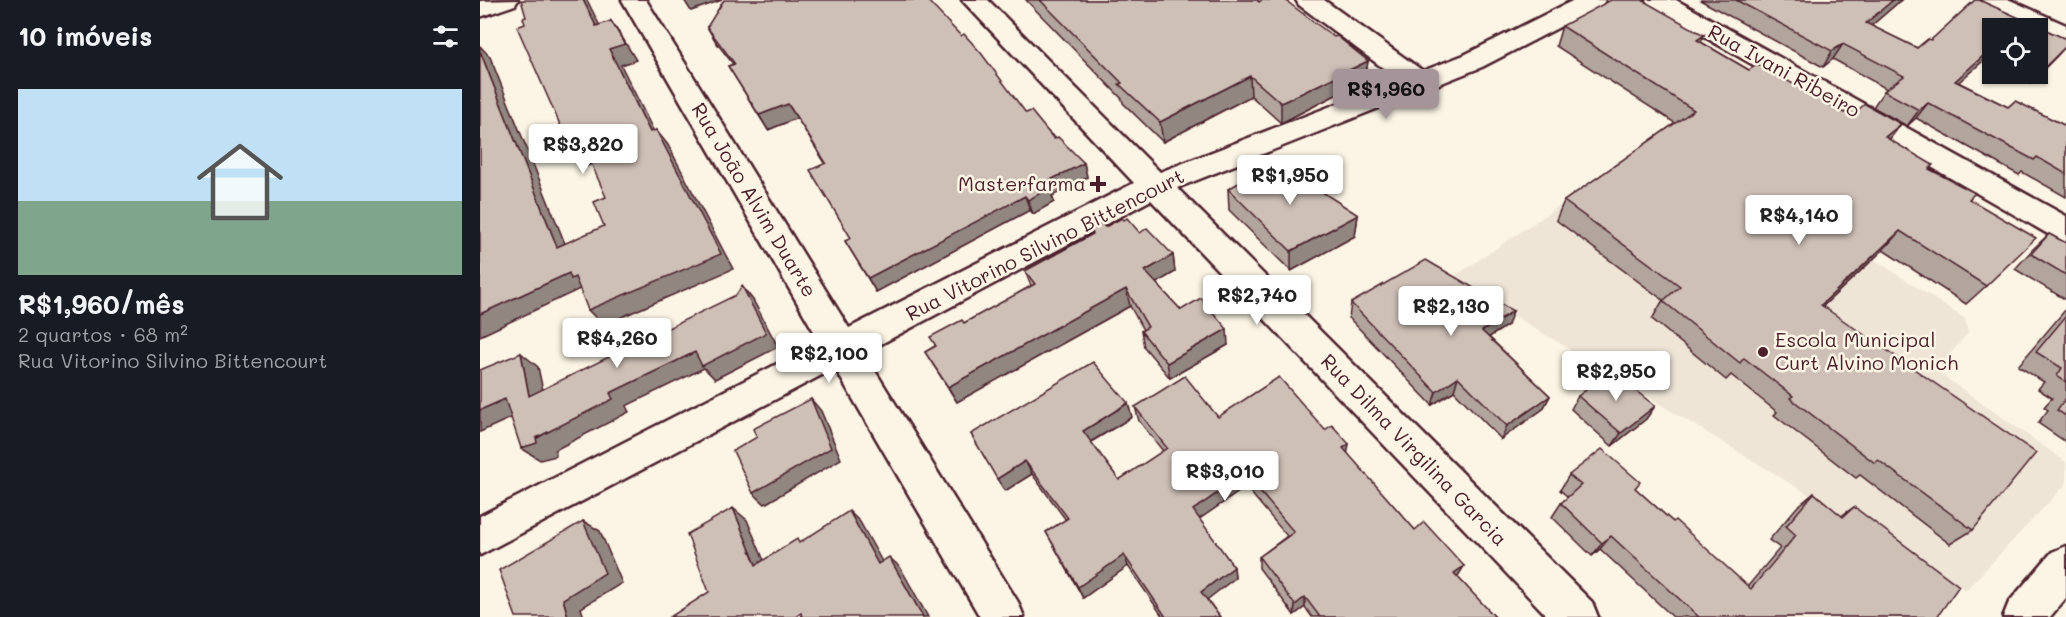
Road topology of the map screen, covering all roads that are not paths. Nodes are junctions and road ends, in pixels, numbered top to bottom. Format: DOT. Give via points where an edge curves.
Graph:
graph roads {
  1 [pos="506,0"];
  2 [pos="634,0"];
  3 [pos="974,0"];
  4 [pos="1308,0"];
  5 [pos="1593,0"];
  6 [pos="1658,0"];
  7 [pos="1990,0"];
  8 [pos="2048,0"];
  9 [pos="480,9"];
  10 [pos="2027,17"];
  11 [pos="2066,35"];
  12 [pos="1420,82"];
  13 [pos="1155,185"];
  14 [pos="2066,230"];
  15 [pos="842,348"];
  16 [pos="480,536"];
  17 [pos="2066,566"];
  18 [pos="1003,617"];
  19 [pos="1577,617"];
  20 [pos="2024,617"];
  1 -- 9 [label="street"];
  2 -- 15 [label="street, Rua João Alvim Duarte"];
  3 -- 13 [label="street, Rua Dilma Virgilina Garcia"];
  4 -- 12 [label="street"];
  5 -- 12 [label="street, Rua Vitorino Silvino Bittencourt" via="1473,61"];
  6 -- 14 [label="street, Rua Ivani Ribeiro"];
  7 -- 10 [label="street"];
  8 -- 10 [label="street"];
  10 -- 11 [label="street"];
  12 -- 13 [label="street, Rua Vitorino Silvino Bittencourt"];
  13 -- 15 [label="street, Rua Vitorino Silvino Bittencourt"];
  13 -- 19 [label="street, Rua Dilma Virgilina Garcia"];
  15 -- 16 [label="street, Rua Vitorino Silvino Bittencourt"];
  15 -- 18 [label="street, Rua João Alvim Duarte"];
  17 -- 20 [label="street"];
}
